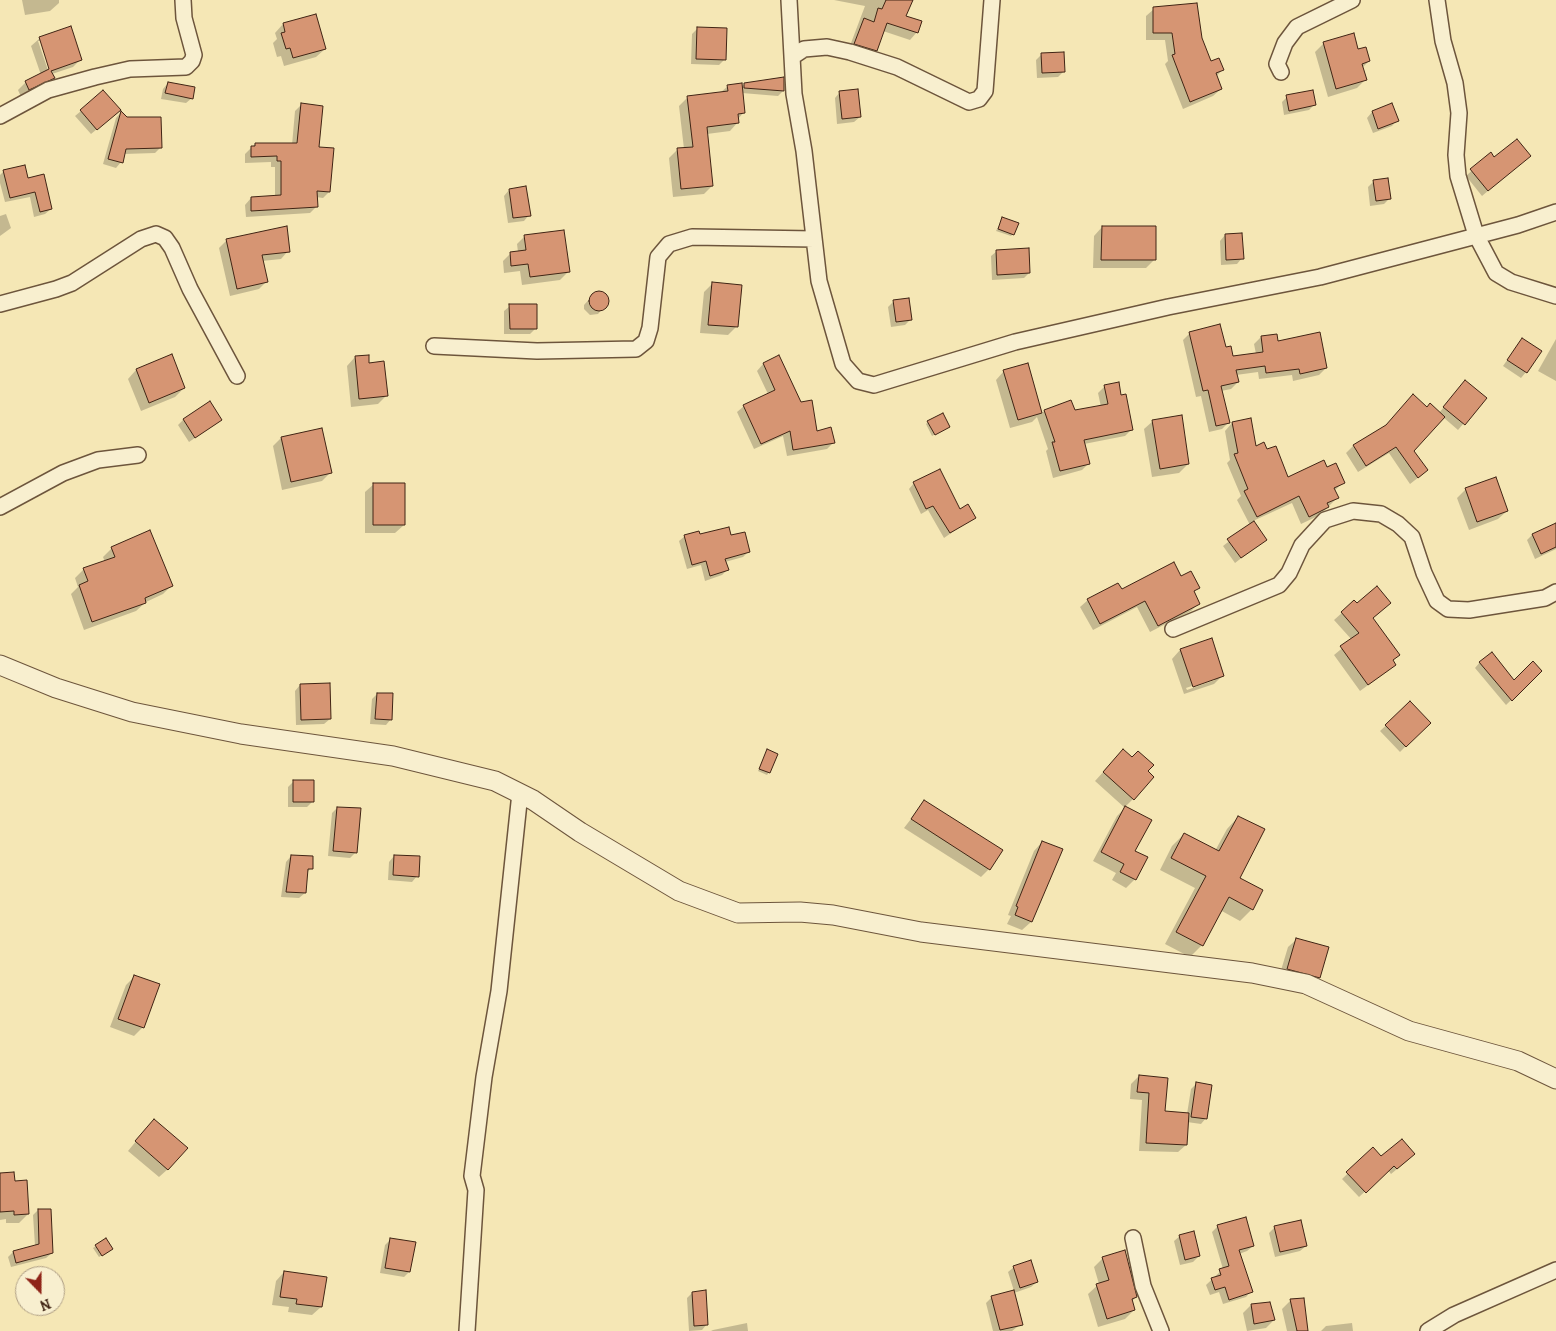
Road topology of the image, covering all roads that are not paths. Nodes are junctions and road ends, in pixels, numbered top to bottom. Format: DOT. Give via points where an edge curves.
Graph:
graph roads {
  1 [pos="183,0"];
  2 [pos="789,0"];
  3 [pos="992,0"];
  4 [pos="1352,0"];
  5 [pos="1435,1"];
  6 [pos="792,57"];
  7 [pos="1281,72"];
  8 [pos="0,116"];
  9 [pos="1556,212"];
  10 [pos="1476,235"];
  11 [pos="814,239"];
  12 [pos="1556,296"];
  13 [pos="0,304"];
  14 [pos="434,346"];
  15 [pos="237,376"];
  16 [pos="138,455"];
  17 [pos="0,507"];
  18 [pos="1556,592"];
  19 [pos="1173,629"];
  20 [pos="0,665"];
  21 [pos="520,794"];
  22 [pos="1556,1079"];
  23 [pos="1133,1238"];
  24 [pos="1556,1270"];
  25 [pos="467,1331"];
  26 [pos="1160,1331"];
  27 [pos="1428,1331"];
  1 -- 8 [label="street" via="184,18 194,55 186,67 130,69 95,77 48,90"];
  2 -- 6 [label="street"];
  3 -- 6 [label="street" via="985,91 979,99 969,102 897,67 850,52 827,47 804,50"];
  4 -- 7 [label="street" via="1297,27 1277,64"];
  5 -- 10 [label="street" via="1458,106 1458,176"];
  6 -- 11 [label="street"];
  9 -- 10 [label="street"];
  10 -- 11 [label="street" via="1320,277 1015,342 874,385 858,381 843,364 819,281"];
  10 -- 12 [label="street" via="1496,273 1511,282"];
  11 -- 14 [label="street" via="692,237 669,244 658,257 646,341 636,349 537,351"];
  13 -- 15 [label="street" via="72,283 156,234 165,238 172,248 190,289"];
  16 -- 17 [label="street" via="89,463 63,473"];
  18 -- 19 [label="street" via="1544,598 1469,610 1448,609 1437,601 1412,537 1381,514 1353,511 1325,520 1302,545 1289,573 1279,585"];
  20 -- 21 [label="street" via="56,688 132,712 241,734 393,756 496,781"];
  21 -- 22 [label="street" via="679,891 738,912 833,915 921,932 1252,973 1306,984 1410,1032 1518,1061"];
  21 -- 25 [label="street" via="499,991 484,1076 472,1176 476,1190"];
  23 -- 26 [label="street" via="1143,1286"];
  24 -- 27 [label="street" via="1454,1315"];
}
